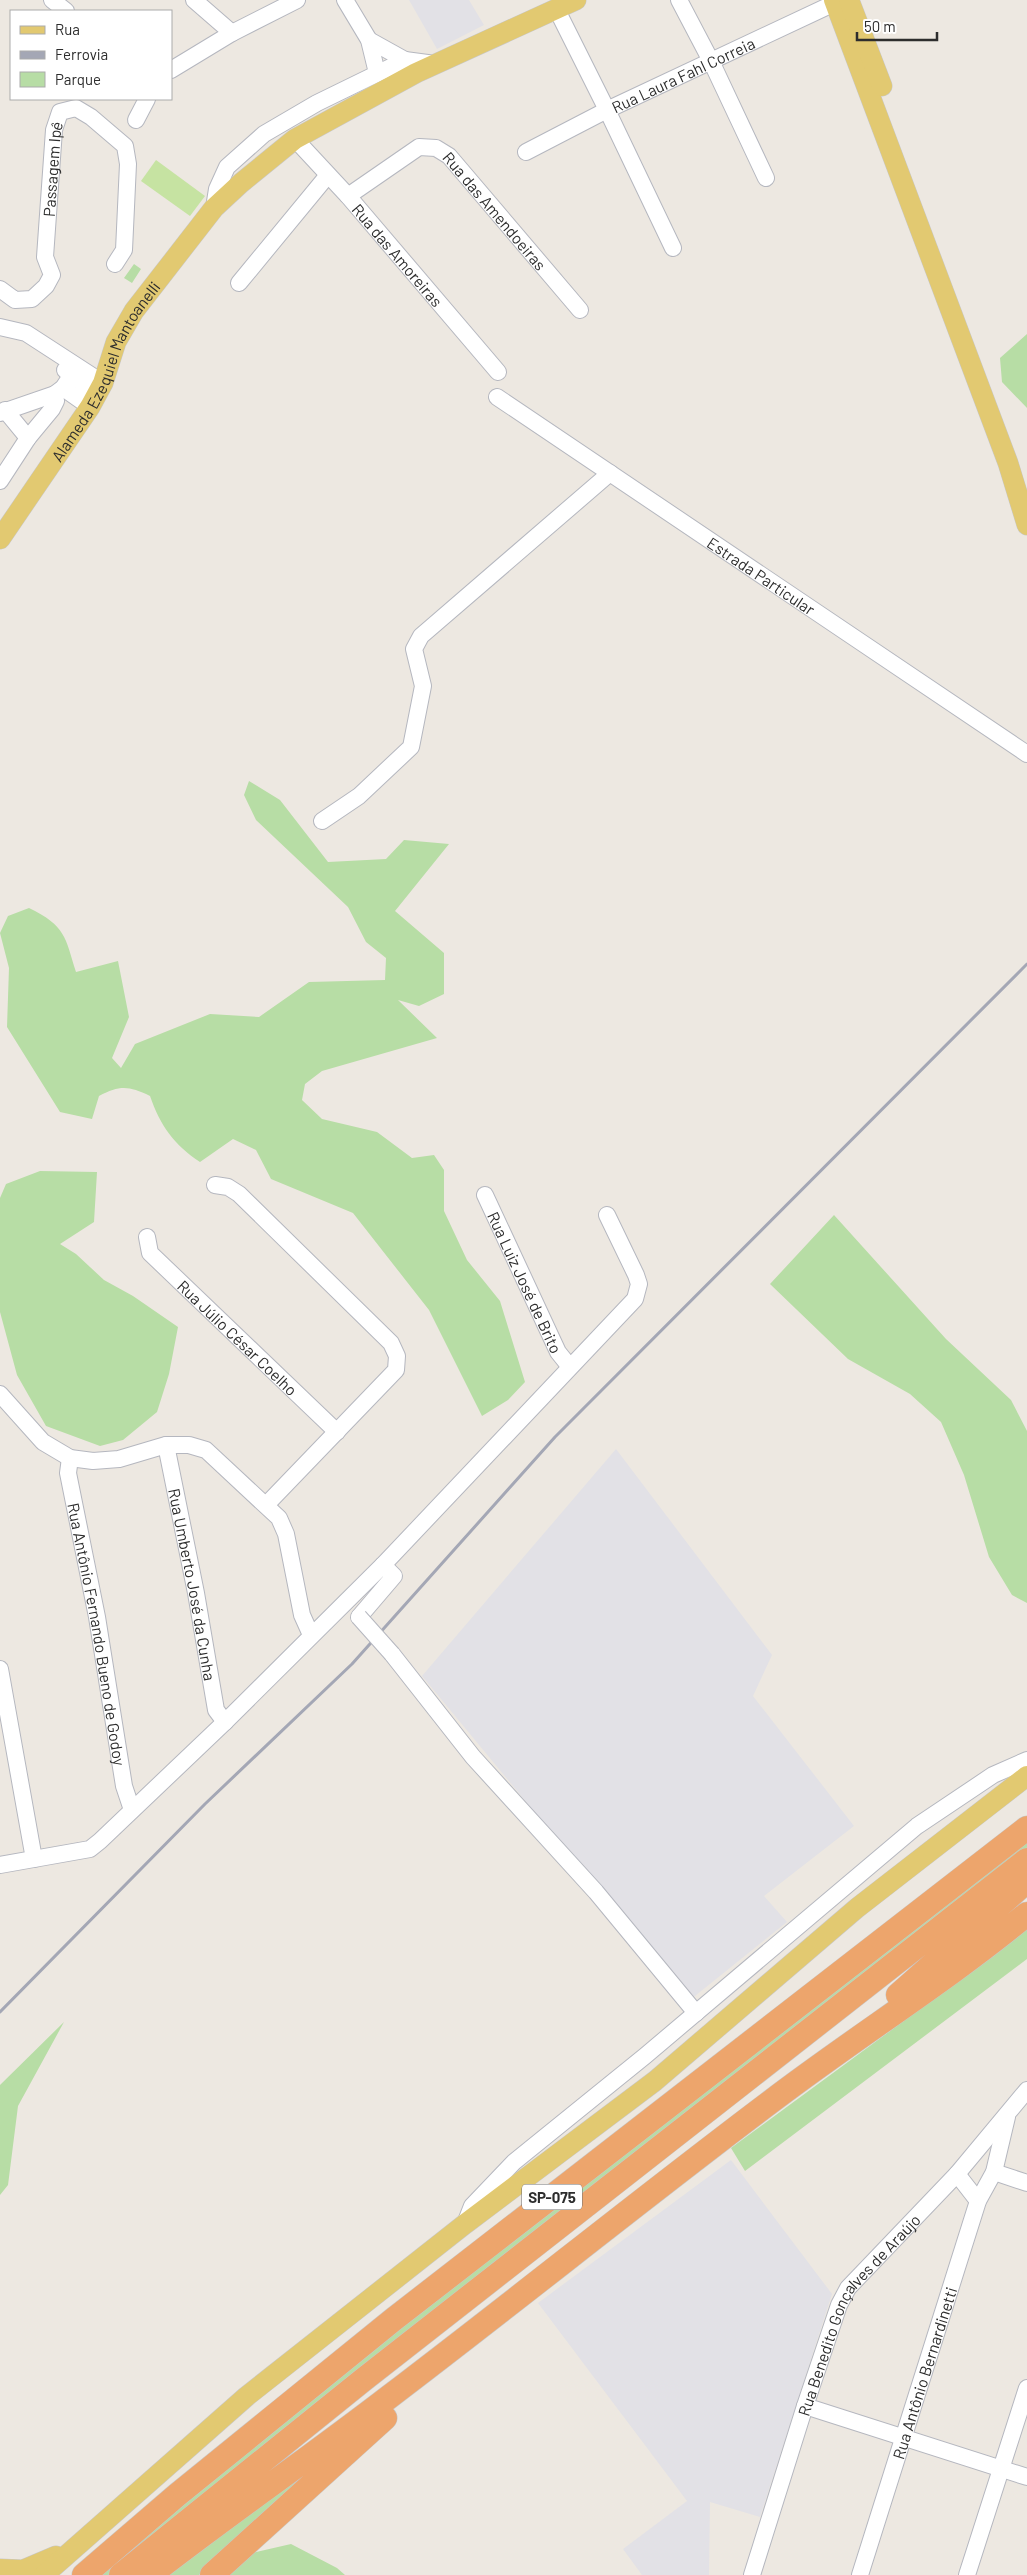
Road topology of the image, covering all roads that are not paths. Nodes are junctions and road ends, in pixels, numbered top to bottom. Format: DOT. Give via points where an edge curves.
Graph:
graph roads {
  1 [pos="52,0"];
  2 [pos="194,0"];
  3 [pos="297,0"];
  4 [pos="345,0"];
  5 [pos="576,0"];
  6 [pos="679,0"];
  7 [pos="840,1"];
  8 [pos="65,10"];
  9 [pos="557,10"];
  10 [pos="232,32"];
  11 [pos="369,40"];
  12 [pos="405,60"];
  13 [pos="711,61"];
  14 [pos="436,64"];
  15 [pos="172,69"];
  16 [pos="377,73"];
  17 [pos="146,100"];
  18 [pos="607,110"];
  19 [pos="136,120"];
  20 [pos="295,139"];
  21 [pos="526,152"];
  22 [pos="227,167"];
  23 [pos="328,176"];
  24 [pos="766,178"];
  25 [pos="241,183"];
  26 [pos="348,196"];
  27 [pos="214,208"];
  28 [pos="672,248"];
  29 [pos="115,264"];
  30 [pos="239,283"];
  31 [pos="0,289"];
  32 [pos="138,306"];
  33 [pos="580,310"];
  34 [pos="0,327"];
  35 [pos="116,342"];
  36 [pos="498,372"];
  37 [pos="67,381"];
  38 [pos="97,395"];
  39 [pos="497,397"];
  40 [pos="3,412"];
  41 [pos="28,438"];
  42 [pos="610,473"];
  43 [pos="0,481"];
  44 [pos="1027,488"];
  45 [pos="1027,525"];
  46 [pos="0,539"];
  47 [pos="1027,754"];
  48 [pos="322,821"];
  49 [pos="215,1185"];
  50 [pos="485,1194"];
  51 [pos="607,1215"];
  52 [pos="147,1237"];
  53 [pos="570,1367"];
  54 [pos="0,1394"];
  55 [pos="337,1432"];
  56 [pos="166,1445"];
  57 [pos="70,1458"];
  58 [pos="267,1504"];
  59 [pos="383,1565"];
  60 [pos="312,1635"];
  61 [pos="0,1669"];
  62 [pos="226,1722"];
  63 [pos="1027,1760"];
  64 [pos="1027,1776"];
  65 [pos="132,1810"];
  66 [pos="1027,1828"];
  67 [pos="34,1859"];
  68 [pos="1027,1860"];
  69 [pos="0,1865"];
  70 [pos="1027,1881"];
  71 [pos="1027,1914"];
  72 [pos="696,2012"];
  73 [pos="846,2045"];
  74 [pos="1027,2090"];
  75 [pos="1008,2112"];
  76 [pos="994,2172"];
  77 [pos="957,2174"];
  78 [pos="1027,2183"];
  79 [pos="978,2202"];
  80 [pos="465,2224"];
  81 [pos="514,2302"];
  82 [pos="1027,2388"];
  83 [pos="805,2406"];
  84 [pos="904,2438"];
  85 [pos="1001,2469"];
  86 [pos="1027,2477"];
  87 [pos="80,2542"];
  88 [pos="0,2569"];
  89 [pos="44,2575"];
  90 [pos="84,2575"];
  91 [pos="121,2575"];
  92 [pos="150,2575"];
  93 [pos="212,2575"];
  94 [pos="752,2575"];
  95 [pos="860,2575"];
  96 [pos="967,2575"];
  1 -- 8 [label="street"];
  2 -- 10 [label="street"];
  3 -- 10 [label="street"];
  4 -- 11 [label="street"];
  5 -- 9 [label="main road, Alameda Ezequiel Mantoanelli"];
  6 -- 13 [label="street"];
  7 -- 13 [label="street, Rua Laura Fahl Correia"];
  7 -- 44 [label="main road" via="922,193"];
  7 -- 45 [label="main road" via="1005,454"];
  9 -- 14 [label="main road, Alameda Ezequiel Mantoanelli"];
  9 -- 18 [label="street"];
  10 -- 15 [label="street"];
  11 -- 12 [label="street"];
  11 -- 16 [label="street"];
  12 -- 14 [label="street"];
  12 -- 16 [label="street, Alameda Ezequiel Mantoanelli"];
  13 -- 18 [label="street, Rua Laura Fahl Correia"];
  13 -- 24 [label="street"];
  14 -- 20 [label="main road, Alameda Ezequiel Mantoanelli"];
  16 -- 22 [label="street, Alameda Ezequiel Mantoanelli" via="264,134"];
  17 -- 19 [label="street"];
  18 -- 21 [label="street, Rua Laura Fahl Correia"];
  18 -- 28 [label="street"];
  20 -- 23 [label="street, Rua das Amoreiras"];
  20 -- 25 [label="main road, Alameda Ezequiel Mantoanelli"];
  22 -- 25 [label="street"];
  22 -- 27 [label="street, Alameda Ezequiel Mantoanelli" via="217,189"];
  23 -- 26 [label="street, Rua das Amoreiras"];
  23 -- 30 [label="street"];
  25 -- 27 [label="main road, Alameda Ezequiel Mantoanelli"];
  26 -- 33 [label="street, Rua das Amendoeiras" via="419,147 436,148 448,156"];
  26 -- 36 [label="street, Rua das Amoreiras"];
  27 -- 32 [label="main road, Alameda Ezequiel Mantoanelli"];
  29 -- 31 [label="street, Passagem Ipê" via="124,250 126,146 91,116 76,108 60,112 54,130 45,257 52,275 32,299 15,300"];
  32 -- 35 [label="main road, Alameda Ezequiel Mantoanelli"];
  32 -- 35 [label="main road" via="112,317"];
  34 -- 37 [label="street" via="26,333 54,352"];
  35 -- 38 [label="main road, Alameda Ezequiel Mantoanelli"];
  37 -- 38 [label="street"];
  37 -- 38 [label="street"];
  37 -- 40 [label="street"];
  37 -- 41 [label="street"];
  38 -- 46 [label="main road, Alameda Ezequiel Mantoanelli"];
  39 -- 42 [label="street, Estrada Particular"];
  40 -- 41 [label="street"];
  41 -- 43 [label="street"];
  42 -- 47 [label="street, Estrada Particular"];
  42 -- 48 [label="street" via="421,636 414,649 422,673 422,686 411,747 359,796"];
  49 -- 55 [label="street" via="228,1187 239,1194 391,1343 397,1356 396,1370"];
  50 -- 53 [label="street, Rua Luiz José de Brito" via="558,1352"];
  51 -- 53 [label="street" via="639,1284 635,1299"];
  52 -- 55 [label="street, Rua Júlio César Coelho" via="150,1253"];
  53 -- 59 [label="street"];
  54 -- 57 [label="street" via="43,1442"];
  55 -- 58 [label="street"];
  56 -- 57 [label="street" via="114,1460"];
  56 -- 58 [label="street" via="201,1447"];
  56 -- 62 [label="street, Rua Umberto José da Cunha" via="216,1710"];
  57 -- 65 [label="street, Rua Antônio Fernando Bueno de Godoy" via="68,1473 97,1617 124,1786"];
  58 -- 60 [label="street" via="284,1526 302,1614"];
  59 -- 60 [label="street"];
  59 -- 72 [label="street, bridge" via="394,1576 359,1617 473,1757 596,1892"];
  60 -- 62 [label="street"];
  61 -- 67 [label="street"];
  62 -- 65 [label="street"];
  63 -- 72 [label="street" via="993,1775 917,1826"];
  64 -- 80 [label="main road" via="857,1908 655,2081"];
  65 -- 67 [label="street" via="90,1849"];
  66 -- 90 [label="highway, SP-075" via="394,2319"];
  67 -- 69 [label="street"];
  68 -- 91 [label="highway, SP-075" via="363,2380"];
  70 -- 73 [label="highway"];
  71 -- 73 [label="highway" via="963,1965"];
  72 -- 80 [label="street" via="514,2162 472,2206"];
  73 -- 81 [label="highway" via="671,2177"];
  74 -- 75 [label="street, Rua Benedito Gonçalves de Araújo"];
  75 -- 76 [label="street, Rua Antônio Bernardinetti"];
  75 -- 77 [label="street, Rua Benedito Gonçalves de Araújo"];
  76 -- 78 [label="street"];
  76 -- 79 [label="street, Rua Antônio Bernardinetti"];
  77 -- 79 [label="street"];
  77 -- 83 [label="street, Rua Benedito Gonçalves de Araújo" via="848,2288 839,2305"];
  79 -- 84 [label="street, Rua Antônio Bernardinetti"];
  80 -- 87 [label="main road" via="247,2396"];
  81 -- 92 [label="highway"];
  81 -- 93 [label="highway"];
  82 -- 85 [label="street"];
  83 -- 84 [label="street"];
  83 -- 94 [label="street, Rua Benedito Gonçalves de Araújo"];
  84 -- 85 [label="street"];
  84 -- 95 [label="street, Rua Antônio Bernardinetti"];
  85 -- 86 [label="street"];
  85 -- 96 [label="street"];
  87 -- 88 [label="main road" via="34,2567"];
  87 -- 89 [label="main road"];
}
